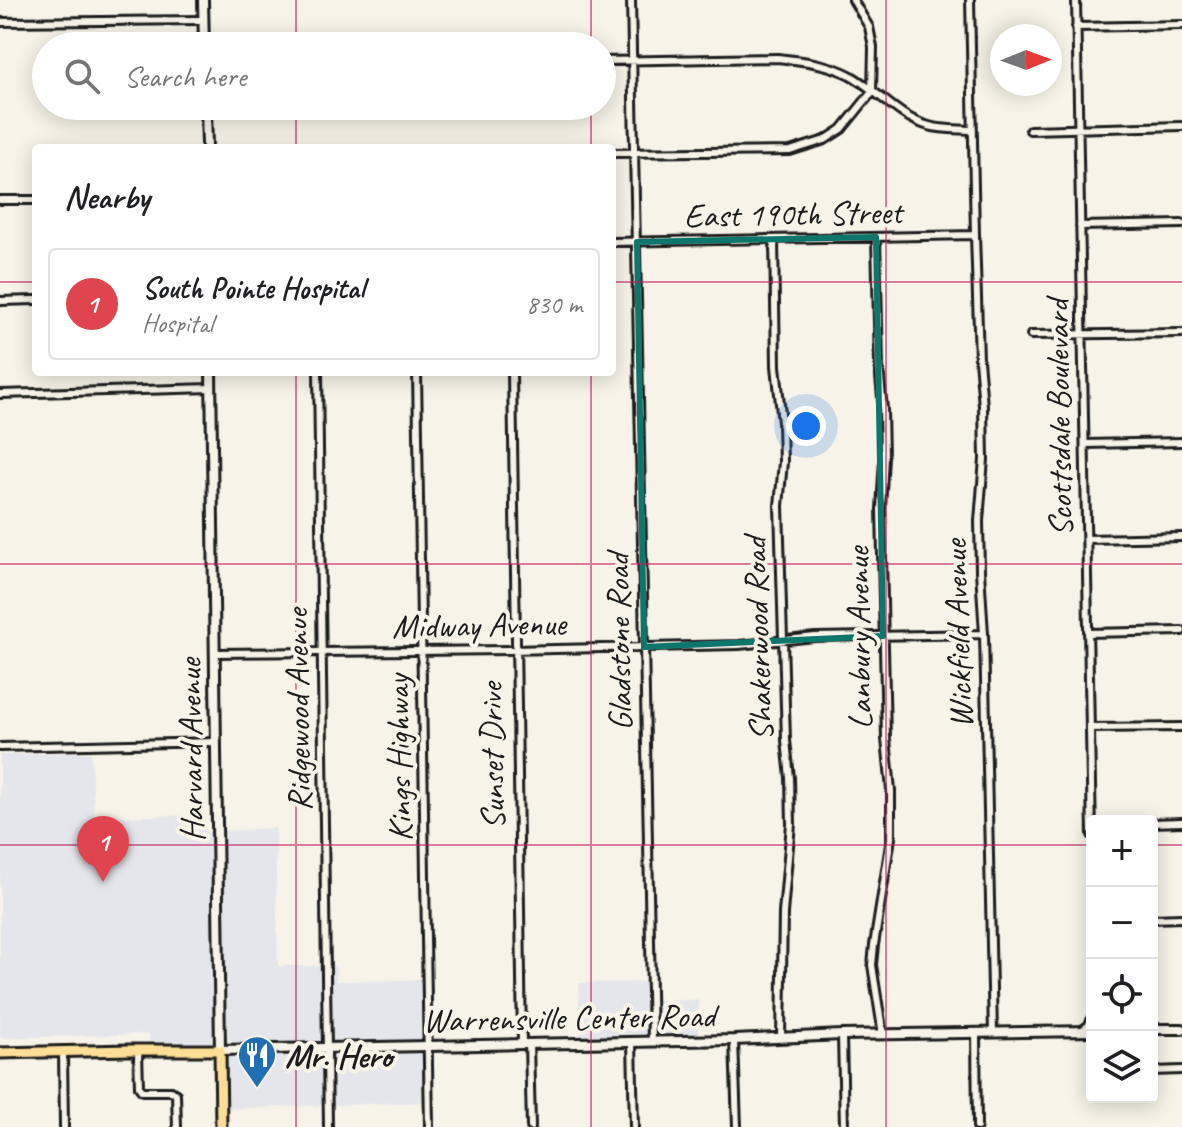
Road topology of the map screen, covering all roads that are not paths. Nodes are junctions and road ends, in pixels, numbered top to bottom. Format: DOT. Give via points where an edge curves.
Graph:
graph roads {
  1 [pos="203,0"];
  2 [pos="631,0"];
  3 [pos="853,0"];
  4 [pos="970,0"];
  5 [pos="1076,0"];
  6 [pos="203,20"];
  7 [pos="0,22"];
  8 [pos="1182,25"];
  9 [pos="1076,27"];
  10 [pos="203,32"];
  11 [pos="634,60"];
  12 [pos="616,61"];
  13 [pos="872,92"];
  14 [pos="206,120"];
  15 [pos="1182,126"];
  16 [pos="1078,128"];
  17 [pos="973,130"];
  18 [pos="1030,130"];
  19 [pos="207,144"];
  20 [pos="635,152"];
  21 [pos="616,153"];
  22 [pos="0,200"];
  23 [pos="32,200"];
  24 [pos="1182,224"];
  25 [pos="1080,226"];
  26 [pos="975,235"];
  27 [pos="876,237"];
  28 [pos="774,239"];
  29 [pos="616,242"];
  30 [pos="637,242"];
  31 [pos="32,300"];
  32 [pos="0,301"];
  33 [pos="1182,333"];
  34 [pos="1031,335"];
  35 [pos="1082,335"];
  36 [pos="211,376"];
  37 [pos="318,376"];
  38 [pos="417,376"];
  39 [pos="512,376"];
  40 [pos="212,388"];
  41 [pos="0,394"];
  42 [pos="1182,442"];
  43 [pos="1085,444"];
  44 [pos="1182,537"];
  45 [pos="1087,539"];
  46 [pos="1182,631"];
  47 [pos="1088,633"];
  48 [pos="984,634"];
  49 [pos="883,636"];
  50 [pos="782,642"];
  51 [pos="644,647"];
  52 [pos="515,650"];
  53 [pos="322,652"];
  54 [pos="423,652"];
  55 [pos="215,653"];
  56 [pos="1182,727"];
  57 [pos="1090,728"];
  58 [pos="216,742"];
  59 [pos="0,747"];
  60 [pos="1092,815"];
  61 [pos="1182,822"];
  62 [pos="1158,823"];
  63 [pos="1182,918"];
  64 [pos="1158,919"];
  65 [pos="1086,1027"];
  66 [pos="1158,1029"];
  67 [pos="1182,1029"];
  68 [pos="1080,1031"];
  69 [pos="1086,1031"];
  70 [pos="976,1033"];
  71 [pos="993,1033"];
  72 [pos="842,1035"];
  73 [pos="883,1035"];
  74 [pos="781,1038"];
  75 [pos="734,1040"];
  76 [pos="652,1041"];
  77 [pos="632,1042"];
  78 [pos="526,1044"];
  79 [pos="427,1047"];
  80 [pos="327,1048"];
  81 [pos="138,1050"];
  82 [pos="220,1050"];
  83 [pos="63,1051"];
  84 [pos="0,1053"];
  85 [pos="1182,1070"];
  86 [pos="1158,1071"];
  87 [pos="64,1127"];
  88 [pos="177,1127"];
  89 [pos="221,1127"];
  90 [pos="328,1127"];
  91 [pos="429,1127"];
  92 [pos="531,1127"];
  93 [pos="634,1127"];
  94 [pos="737,1127"];
  95 [pos="844,1127"];
  96 [pos="977,1127"];
  1 -- 6 [label="main road"];
  2 -- 11 [label="street, Gladstone Road"];
  3 -- 13 [label="street" via="869,27"];
  4 -- 17 [label="street, Wickfield Avenue"];
  5 -- 9 [label="street, Scottsdale Boulevard"];
  6 -- 7 [label="street"];
  6 -- 10 [label="main road"];
  8 -- 9 [label="street"];
  9 -- 16 [label="street, Scottsdale Boulevard"];
  11 -- 12 [label="street"];
  11 -- 13 [label="street" via="805,61 851,76"];
  11 -- 20 [label="street, Gladstone Road"];
  13 -- 17 [label="street" via="931,127"];
  13 -- 20 [label="street" via="842,129 811,146 790,151"];
  14 -- 19 [label="main road"];
  15 -- 16 [label="street"];
  16 -- 18 [label="street"];
  16 -- 25 [label="street, Scottsdale Boulevard"];
  17 -- 26 [label="street, Wickfield Avenue"];
  20 -- 21 [label="street"];
  20 -- 30 [label="street, Gladstone Road"];
  22 -- 23 [label="street"];
  24 -- 25 [label="street"];
  25 -- 35 [label="street, Scottsdale Boulevard"];
  26 -- 27 [label="street, East 190th Street"];
  26 -- 48 [label="street, Wickfield Avenue" via="983,406 979,521"];
  27 -- 28 [label="street, East 190th Street"];
  27 -- 49 [label="street, Lanbury Avenue"];
  28 -- 30 [label="street, East 190th Street"];
  28 -- 50 [label="street, Shakerwood Road" via="783,462"];
  29 -- 30 [label="street, East 190th Street"];
  30 -- 51 [label="street, Gladstone Road"];
  31 -- 32 [label="street"];
  33 -- 35 [label="street"];
  34 -- 35 [label="street"];
  35 -- 43 [label="street, Scottsdale Boulevard"];
  36 -- 40 [label="main road, Harvard Avenue"];
  37 -- 53 [label="street, Ridgewood Avenue"];
  38 -- 54 [label="street, Kings Highway"];
  39 -- 52 [label="street, Sunset Drive"];
  40 -- 41 [label="street"];
  40 -- 55 [label="main road, Harvard Avenue"];
  42 -- 43 [label="street"];
  43 -- 45 [label="street, Scottsdale Boulevard"];
  44 -- 45 [label="street"];
  45 -- 47 [label="street, Scottsdale Boulevard"];
  46 -- 47 [label="street"];
  47 -- 57 [label="street, Scottsdale Boulevard"];
  48 -- 49 [label="street, Midway Avenue"];
  48 -- 71 [label="street, Wickfield Avenue"];
  49 -- 50 [label="street, Midway Avenue"];
  49 -- 73 [label="street, Lanbury Avenue" via="891,838 872,965"];
  50 -- 51 [label="street, Midway Avenue"];
  50 -- 74 [label="street, Shakerwood Road" via="791,824"];
  51 -- 52 [label="street, Midway Avenue"];
  51 -- 76 [label="street, Gladstone Road"];
  52 -- 54 [label="street, Midway Avenue"];
  52 -- 78 [label="street, Sunset Drive"];
  53 -- 54 [label="street, Midway Avenue"];
  53 -- 55 [label="street, Midway Avenue"];
  53 -- 80 [label="street, Ridgewood Avenue"];
  54 -- 79 [label="street, Kings Highway"];
  55 -- 58 [label="main road, Harvard Avenue"];
  56 -- 57 [label="street"];
  57 -- 60 [label="street, Scottsdale Boulevard"];
  58 -- 59 [label="street"];
  58 -- 82 [label="main road, Harvard Avenue"];
  61 -- 62 [label="street"];
  63 -- 64 [label="street"];
  65 -- 68 [label="street"];
  66 -- 67 [label="main road"];
  68 -- 69 [label="main road, Warrensville Center Road"];
  68 -- 71 [label="main road, Warrensville Center Road"];
  70 -- 71 [label="main road, Warrensville Center Road"];
  70 -- 73 [label="main road, Warrensville Center Road"];
  70 -- 96 [label="street"];
  72 -- 73 [label="main road, Warrensville Center Road"];
  72 -- 74 [label="main road, Warrensville Center Road"];
  72 -- 95 [label="street"];
  74 -- 75 [label="main road, Warrensville Center Road"];
  75 -- 76 [label="main road, Warrensville Center Road"];
  75 -- 94 [label="street"];
  76 -- 77 [label="main road, Warrensville Center Road"];
  77 -- 78 [label="main road, Warrensville Center Road"];
  77 -- 93 [label="street"];
  78 -- 79 [label="main road, Warrensville Center Road"];
  78 -- 92 [label="street, Sunset Drive"];
  79 -- 80 [label="main road, Warrensville Center Road"];
  79 -- 91 [label="street, Kings Highway"];
  80 -- 82 [label="main road, Warrensville Center Road"];
  80 -- 90 [label="street, Ridgewood Avenue"];
  81 -- 82 [label="main road, Warrensville Center Road"];
  81 -- 83 [label="main road, Warrensville Center Road"];
  81 -- 88 [label="street" via="139,1087 176,1094"];
  82 -- 89 [label="main road, Harvard Avenue"];
  83 -- 84 [label="main road, Warrensville Center Road"];
  83 -- 87 [label="street"];
  85 -- 86 [label="street"];
}
